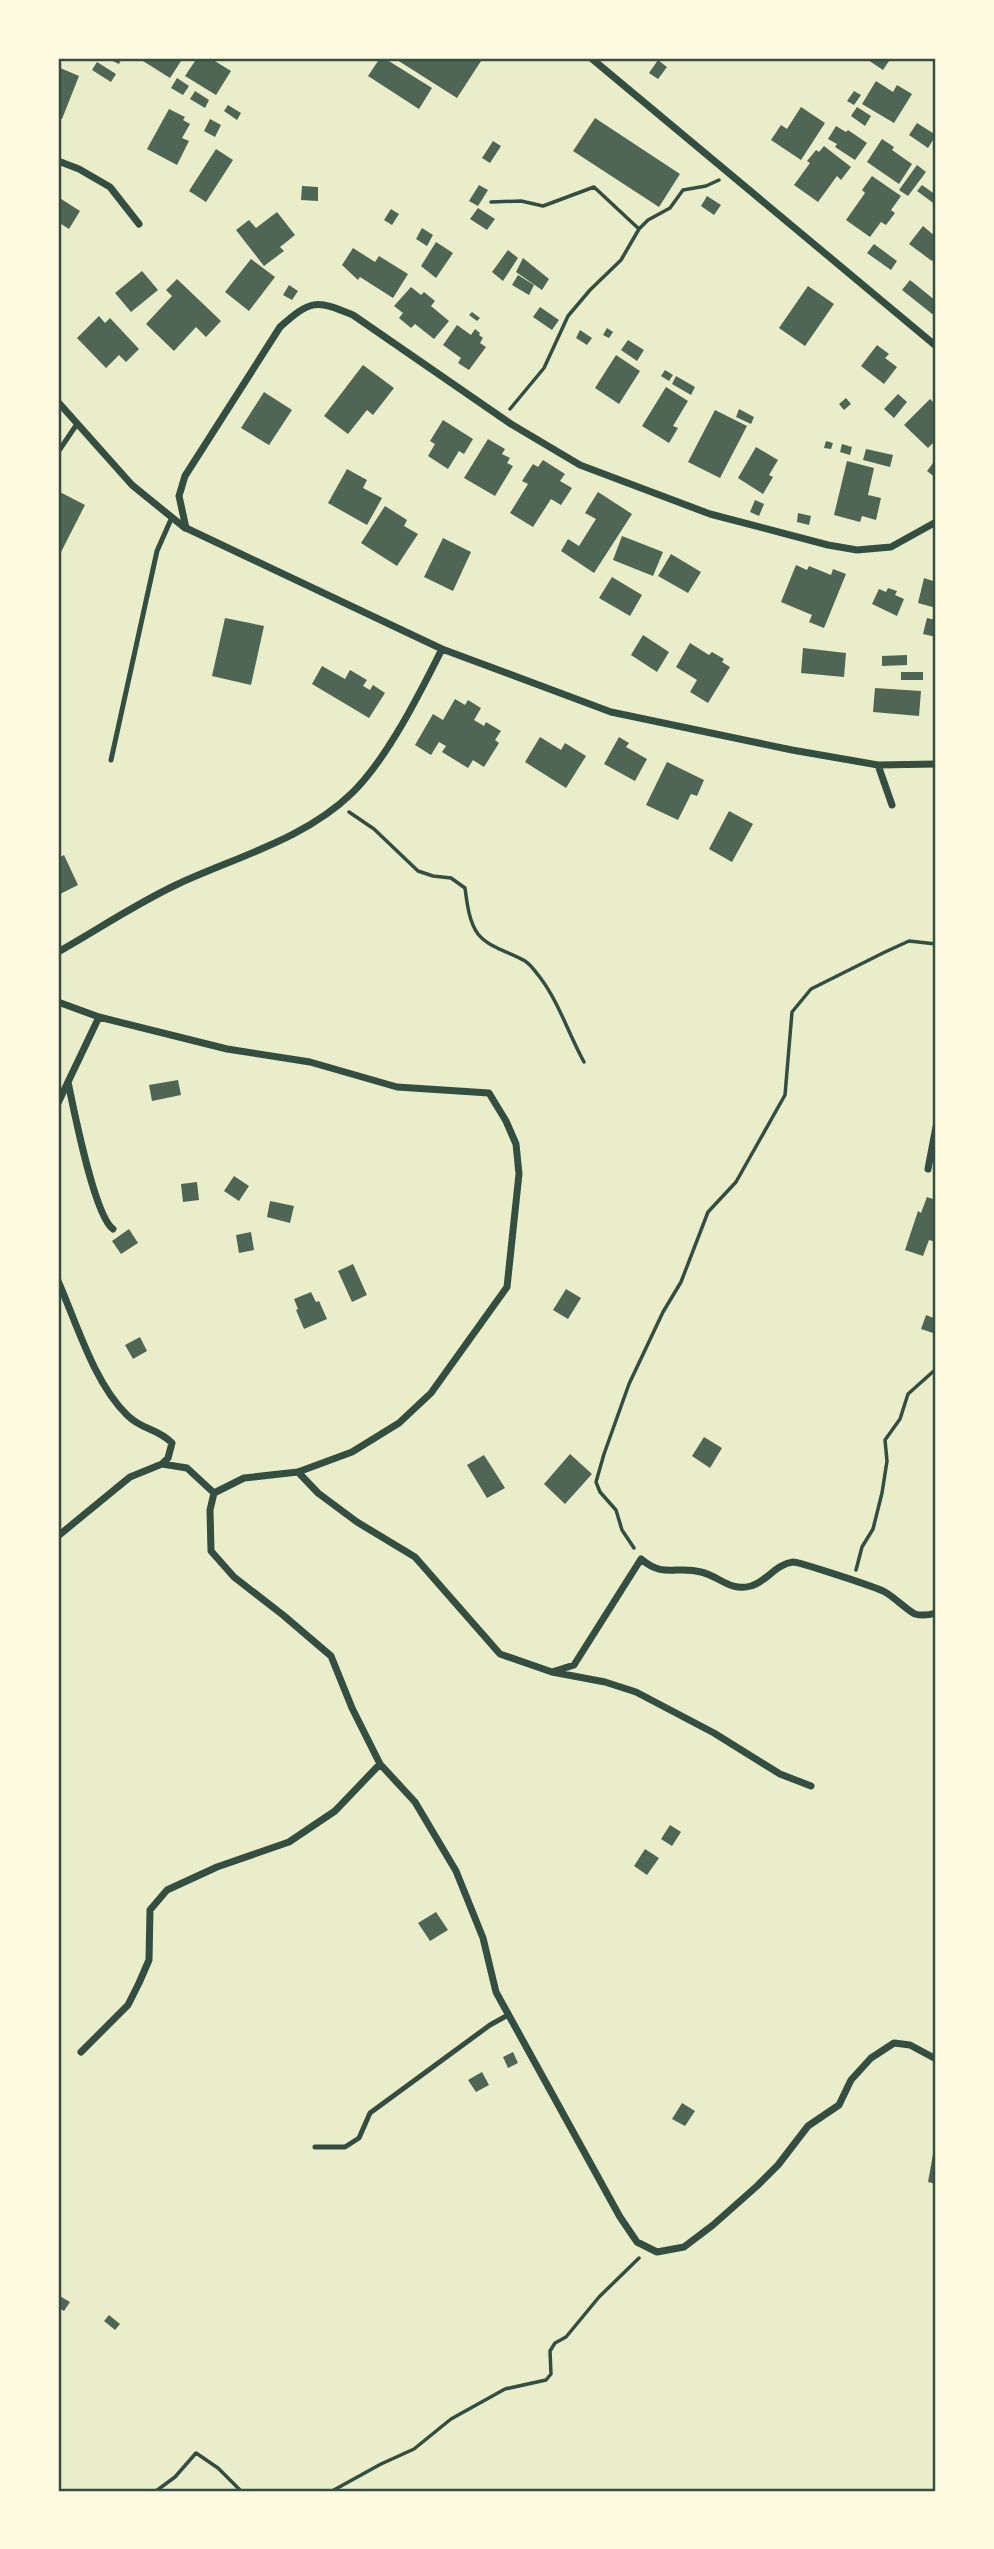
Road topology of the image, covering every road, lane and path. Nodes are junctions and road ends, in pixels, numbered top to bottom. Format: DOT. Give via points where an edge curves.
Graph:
graph roads {
  1 [pos="591,58"];
  2 [pos="58,161"];
  3 [pos="731,174"];
  4 [pos="491,202"];
  5 [pos="139,224"];
  6 [pos="639,229"];
  7 [pos="936,346"];
  8 [pos="58,402"];
  9 [pos="502,418"];
  10 [pos="77,424"];
  11 [pos="58,452"];
  12 [pos="172,517"];
  13 [pos="936,523"];
  14 [pos="186,528"];
  15 [pos="936,551"];
  16 [pos="936,563"];
  17 [pos="442,649"];
  18 [pos="111,760"];
  19 [pos="936,764"];
  20 [pos="878,765"];
  21 [pos="339,804"];
  22 [pos="892,806"];
  23 [pos="936,944"];
  24 [pos="58,952"];
  25 [pos="58,1002"];
  26 [pos="99,1017"];
  27 [pos="584,1062"];
  28 [pos="68,1082"];
  29 [pos="58,1103"];
  30 [pos="936,1127"];
  31 [pos="928,1170"];
  32 [pos="113,1228"];
  33 [pos="58,1281"];
  34 [pos="936,1369"];
  35 [pos="162,1464"];
  36 [pos="298,1472"];
  37 [pos="214,1493"];
  38 [pos="58,1535"];
  39 [pos="641,1559"];
  40 [pos="853,1581"];
  41 [pos="936,1613"];
  42 [pos="552,1672"];
  43 [pos="380,1764"];
  44 [pos="811,1786"];
  45 [pos="509,2015"];
  46 [pos="81,2052"];
  47 [pos="936,2059"];
  48 [pos="315,2147"];
  49 [pos="653,2250"];
  50 [pos="156,2491"];
  51 [pos="241,2491"];
  52 [pos="332,2491"];
  1 -- 3 [label="street"];
  2 -- 5 [label="street" via="110,187"];
  3 -- 6 [label="path" via="683,190 670,208"];
  3 -- 7 [label="street"];
  4 -- 6 [label="path" via="543,206 594,187"];
  6 -- 9 [label="path" via="621,260 568,316 544,368"];
  8 -- 10 [label="street"];
  9 -- 13 [label="street" via="580,465 710,514 828,545 857,550 891,547"];
  9 -- 14 [label="street" via="353,315 332,306 302,308 280,327 185,476 179,496"];
  10 -- 11 [label="lane"];
  10 -- 12 [label="street" via="132,485"];
  12 -- 14 [label="street"];
  12 -- 18 [label="lane" via="157,551"];
  14 -- 17 [label="street"];
  15 -- 16 [label="path"];
  17 -- 20 [label="street" via="611,712"];
  17 -- 21 [label="street" via="384,751"];
  19 -- 20 [label="street"];
  20 -- 22 [label="street"];
  21 -- 24 [label="street" via="287,837 176,885"];
  21 -- 27 [label="path" via="374,829 418,871 452,878 465,888 478,935 527,962 561,1010"];
  23 -- 39 [label="path" via="909,941 885,952 811,989 792,1012 785,1095 736,1181 708,1212 681,1282 629,1384 596,1482 617,1510 622,1530"];
  25 -- 26 [label="street"];
  26 -- 28 [label="street"];
  26 -- 36 [label="street" via="228,1049 310,1062 397,1087 489,1093 506,1121 516,1144 519,1174 507,1287 430,1393 399,1423 352,1452"];
  28 -- 29 [label="street"];
  28 -- 32 [label="street" via="93,1185 106,1224"];
  30 -- 31 [label="street"];
  33 -- 35 [label="street" via="102,1384 140,1427 161,1432 172,1443"];
  34 -- 40 [label="path" via="908,1394 900,1419 885,1440 882,1493"];
  35 -- 37 [label="street" via="187,1468"];
  35 -- 38 [label="street" via="130,1477"];
  36 -- 37 [label="street" via="244,1478"];
  36 -- 42 [label="street" via="357,1522 415,1557 500,1654"];
  37 -- 43 [label="street" via="211,1551 234,1577 331,1656"];
  39 -- 40 [label="street" via="665,1572 703,1572 733,1588 752,1586 793,1562"];
  39 -- 42 [label="street" via="574,1665"];
  40 -- 41 [label="street" via="884,1591 913,1613"];
  42 -- 44 [label="street" via="635,1692"];
  43 -- 45 [label="street" via="415,1802 456,1871 483,1938 496,1992"];
  43 -- 46 [label="street" via="335,1811 289,1842 167,1890 150,1910 149,1960 128,2006"];
  45 -- 48 [label="lane" via="370,2113 359,2138 345,2147"];
  45 -- 49 [label="street" via="620,2217 637,2242"];
  47 -- 49 [label="street" via="910,2045 894,2043 871,2057 851,2080 839,2105 808,2126 778,2165 713,2225 684,2247"];
  49 -- 52 [label="path" via="642,2255 566,2337 555,2343 546,2380 505,2389 451,2419 414,2449"];
  50 -- 51 [label="path" via="196,2453"];
}
